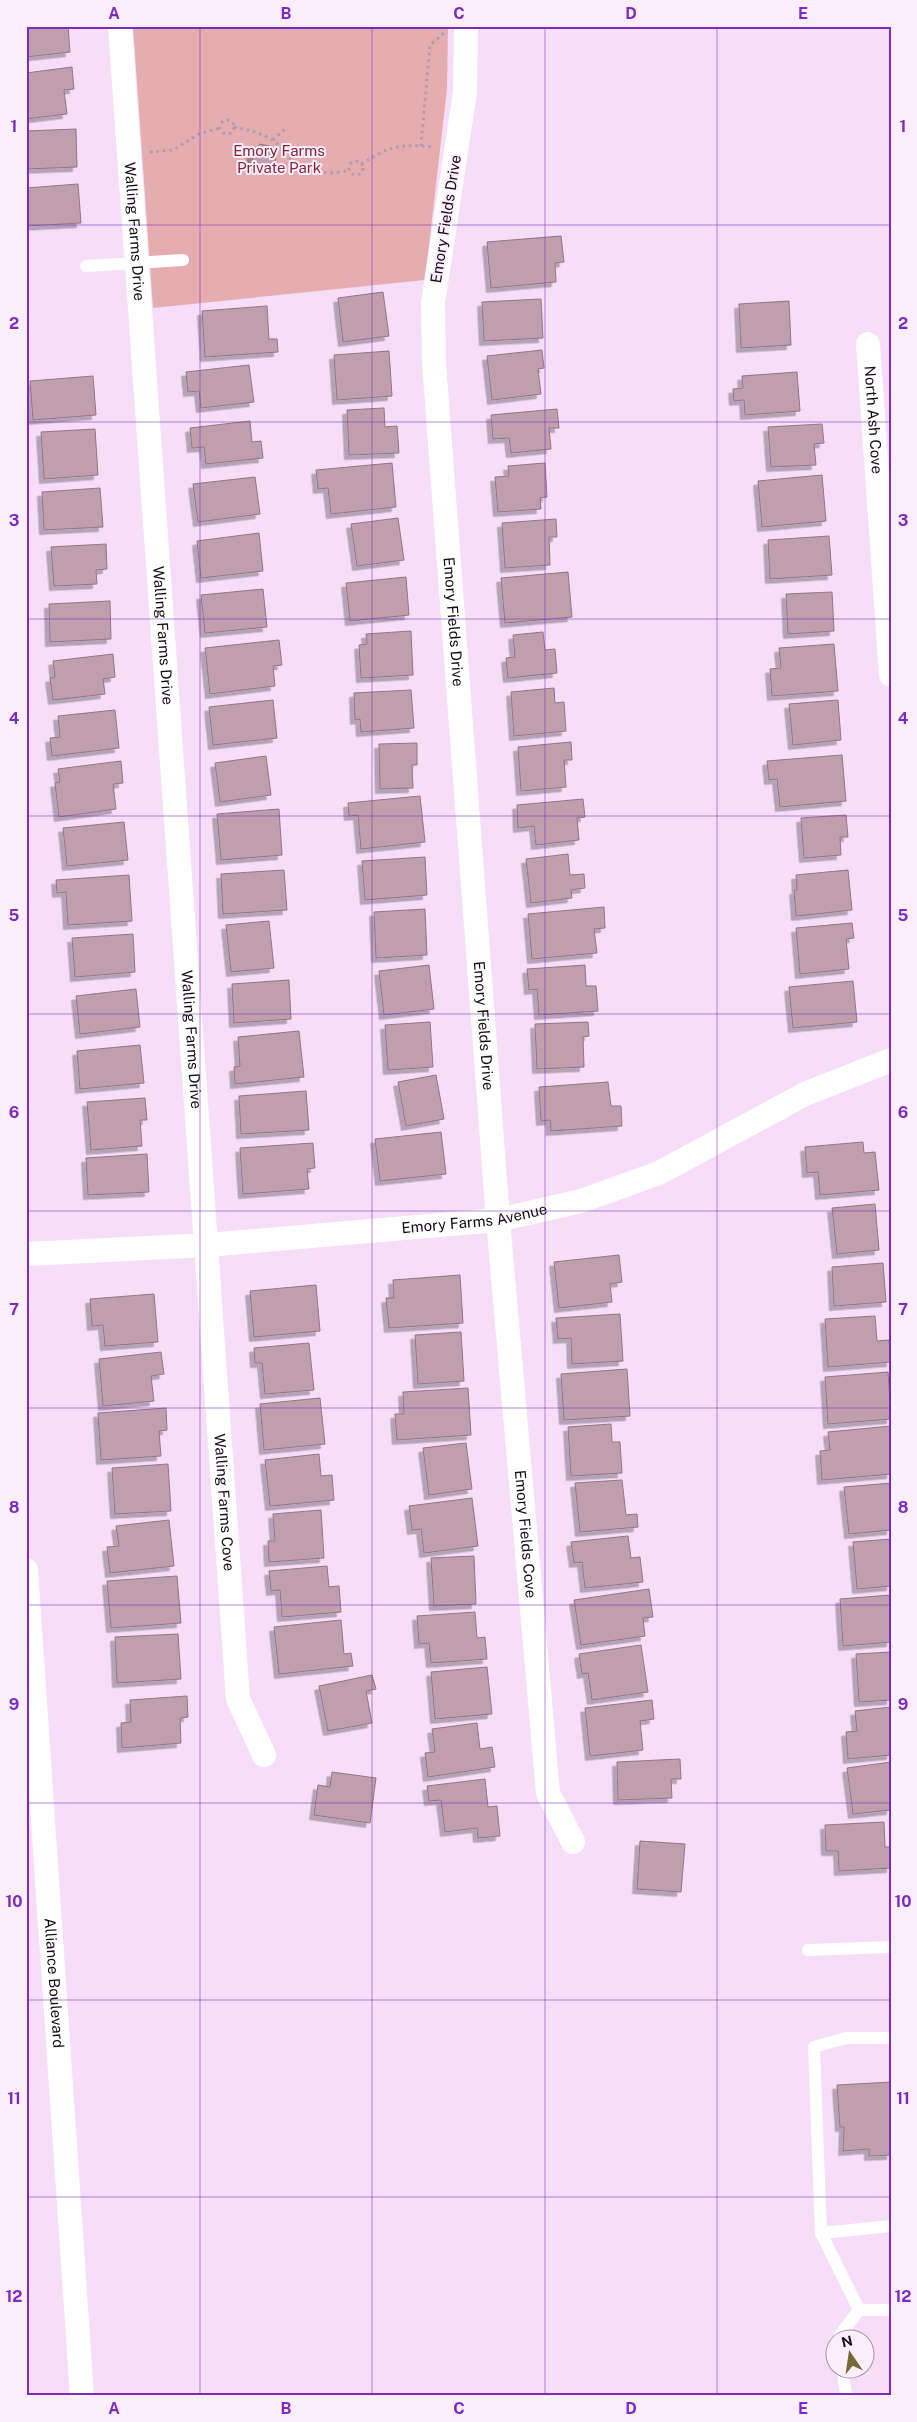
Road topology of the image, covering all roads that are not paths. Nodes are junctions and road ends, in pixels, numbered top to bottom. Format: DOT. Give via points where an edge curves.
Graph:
graph roads {
  1 [pos="120,26"];
  2 [pos="455,29"];
  3 [pos="183,260"];
  4 [pos="137,263"];
  5 [pos="86,266"];
  6 [pos="868,344"];
  7 [pos="891,674"];
  8 [pos="891,1060"];
  9 [pos="498,1220"];
  10 [pos="207,1245"];
  11 [pos="26,1254"];
  12 [pos="26,1570"];
  13 [pos="29,1641"];
  14 [pos="264,1755"];
  15 [pos="573,1842"];
  16 [pos="891,1947"];
  17 [pos="808,1950"];
  18 [pos="891,2038"];
  19 [pos="891,2226"];
  20 [pos="821,2233"];
  21 [pos="859,2310"];
  22 [pos="891,2310"];
  23 [pos="844,2330"];
  24 [pos="844,2380"];
  25 [pos="82,2396"];
  26 [pos="846,2396"];
  1 -- 4 [label="street, Walling Farms Drive"];
  2 -- 9 [label="street, Emory Fields Drive" via="465,92 433,303 434,354"];
  3 -- 4 [label="lane"];
  4 -- 5 [label="lane"];
  4 -- 10 [label="street, Walling Farms Drive"];
  6 -- 7 [label="street, North Ash Cove"];
  8 -- 9 [label="street, Emory Farms Avenue" via="805,1094 659,1173 581,1200"];
  9 -- 10 [label="street, Emory Farms Avenue"];
  9 -- 15 [label="street, Emory Fields Cove" via="548,1793"];
  10 -- 11 [label="street, Emory Farms Avenue"];
  10 -- 14 [label="street, Walling Farms Cove" via="238,1699"];
  12 -- 13 [label="street, Alliance Boulevard"];
  13 -- 25 [label="street, Alliance Boulevard"];
  16 -- 17 [label="lane"];
  18 -- 20 [label="lane" via="846,2038 814,2047"];
  19 -- 20 [label="lane"];
  20 -- 21 [label="lane"];
  21 -- 22 [label="lane"];
  21 -- 23 [label="lane"];
  24 -- 26 [label="lane"];
}
